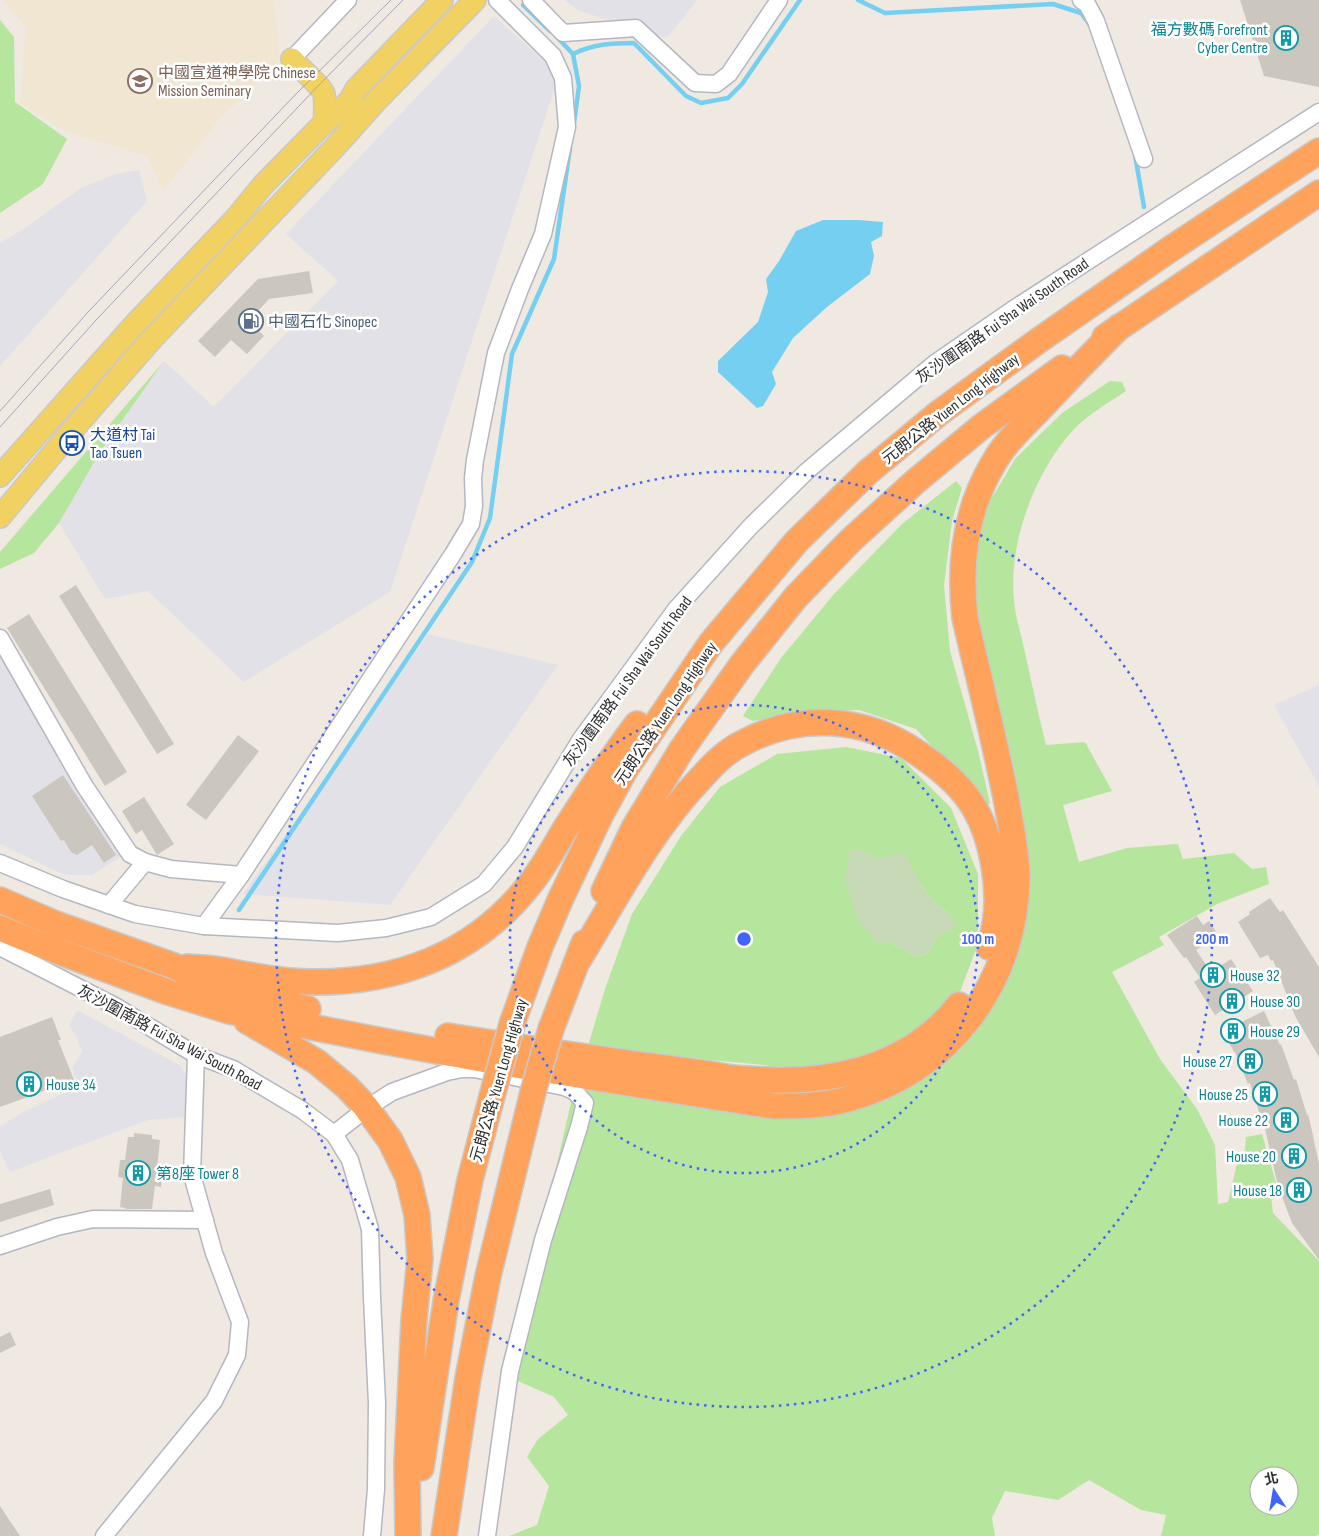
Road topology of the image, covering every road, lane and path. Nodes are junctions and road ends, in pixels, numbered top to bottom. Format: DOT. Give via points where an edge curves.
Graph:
graph roads {
  1 [pos="348,0"];
  2 [pos="442,0"];
  3 [pos="475,0"];
  4 [pos="497,0"];
  5 [pos="530,0"];
  6 [pos="778,0"];
  7 [pos="1080,0"];
  8 [pos="336,6"];
  9 [pos="292,59"];
  10 [pos="356,88"];
  11 [pos="324,92"];
  12 [pos="1319,112"];
  13 [pos="322,125"];
  14 [pos="1319,151"];
  15 [pos="1144,159"];
  16 [pos="1319,193"];
  17 [pos="1119,327"];
  18 [pos="0,476"];
  19 [pos="0,517"];
  20 [pos="0,638"];
  21 [pos="711,643"];
  22 [pos="145,862"];
  23 [pos="0,863"];
  24 [pos="241,875"];
  25 [pos="4,902"];
  26 [pos="109,905"];
  27 [pos="204,926"];
  28 [pos="0,928"];
  29 [pos="0,947"];
  30 [pos="578,959"];
  31 [pos="174,966"];
  32 [pos="229,1011"];
  33 [pos="196,1055"];
  34 [pos="378,1101"];
  35 [pos="362,1112"];
  36 [pos="334,1134"];
  37 [pos="205,1220"];
  38 [pos="0,1246"];
  39 [pos="104,1536"];
  40 [pos="372,1536"];
  41 [pos="408,1536"];
  42 [pos="444,1536"];
  43 [pos="487,1536"];
  1 -- 8 [label="street"];
  2 -- 10 [label="main road"];
  3 -- 19 [label="main road" via="151,340"];
  4 -- 24 [label="street" via="553,56 563,78 567,127 543,234 496,353 475,460 471,524"];
  5 -- 6 [label="street" via="563,33 636,28 695,83 716,84 729,74"];
  7 -- 15 [label="street" via="1096,21"];
  8 -- 9 [label="street"];
  9 -- 11 [label="main road"];
  10 -- 11 [label="main road"];
  10 -- 13 [label="main road" via="350,100"];
  11 -- 13 [label="main road"];
  12 -- 27 [label="street, 灰沙圍南路 Fui Sha Wai South Road" via="935,363 807,471 750,527 676,609 581,740 515,847 484,884 431,917 386,928 338,933"];
  13 -- 18 [label="main road" via="135,324"];
  14 -- 21 [label="highway, 元朗公路 Yuen Long Highway" via="1079,312 913,434 868,472 797,541"];
  16 -- 17 [label="highway, 元朗公路 Yuen Long Highway"];
  17 -- 30 [label="highway, 元朗公路 Yuen Long Highway" via="981,427 940,461 850,541 792,602 743,663 658,787 634,828 596,907"];
  17 -- 32 [label="highway" via="1004,446 982,484 968,527 962,572 967,625 1002,777 1017,876 1015,914 1006,950 992,985 971,1017 946,1045 916,1068 883,1086 848,1099 811,1106 773,1106 503,1063"];
  20 -- 22 [label="street" via="84,785 130,854"];
  21 -- 31 [label="highway" via="659,698 612,757 531,883 511,906 457,948 413,967 340,981 308,982"];
  21 -- 41 [label="highway, 元朗公路 Yuen Long Highway, bridge" via="625,770 601,814 540,947 513,1021 470,1180 446,1301"];
  22 -- 24 [label="street" via="171,869"];
  22 -- 26 [label="street"];
  23 -- 26 [label="street, 灰沙圍南路 Fui Sha Wai South Road"];
  24 -- 27 [label="street"];
  25 -- 31 [label="highway"];
  26 -- 27 [label="street, 灰沙圍南路 Fui Sha Wai South Road" via="135,914"];
  28 -- 32 [label="highway" via="168,992"];
  29 -- 33 [label="street, 灰沙圍南路 Fui Sha Wai South Road" via="115,1006"];
  30 -- 31 [label="highway" via="681,798 720,758 740,744 770,731 798,724 828,722 864,728 900,741 951,778 969,799 985,830 996,880 996,923 986,958 972,986 952,1014 912,1048 861,1070 824,1077 745,1079 434,1034 217,988"];
  30 -- 42 [label="highway, 元朗公路 Yuen Long Highway, bridge" via="551,1029 533,1092 486,1285"];
  32 -- 41 [label="highway" via="317,1062 347,1087 390,1140 408,1177 418,1222 420,1260 407,1464"];
  33 -- 36 [label="street, 灰沙圍南路 Fui Sha Wai South Road" via="233,1069 302,1110"];
  33 -- 37 [label="street" via="192,1175"];
  34 -- 43 [label="street" via="392,1092 462,1069 564,1087 578,1094 585,1104 543,1240 510,1371"];
  35 -- 36 [label="street"];
  36 -- 40 [label="street" via="350,1160 370,1229 377,1403"];
  37 -- 38 [label="street" via="94,1219 57,1227"];
  37 -- 39 [label="street" via="240,1322 237,1355 214,1401"];
}
